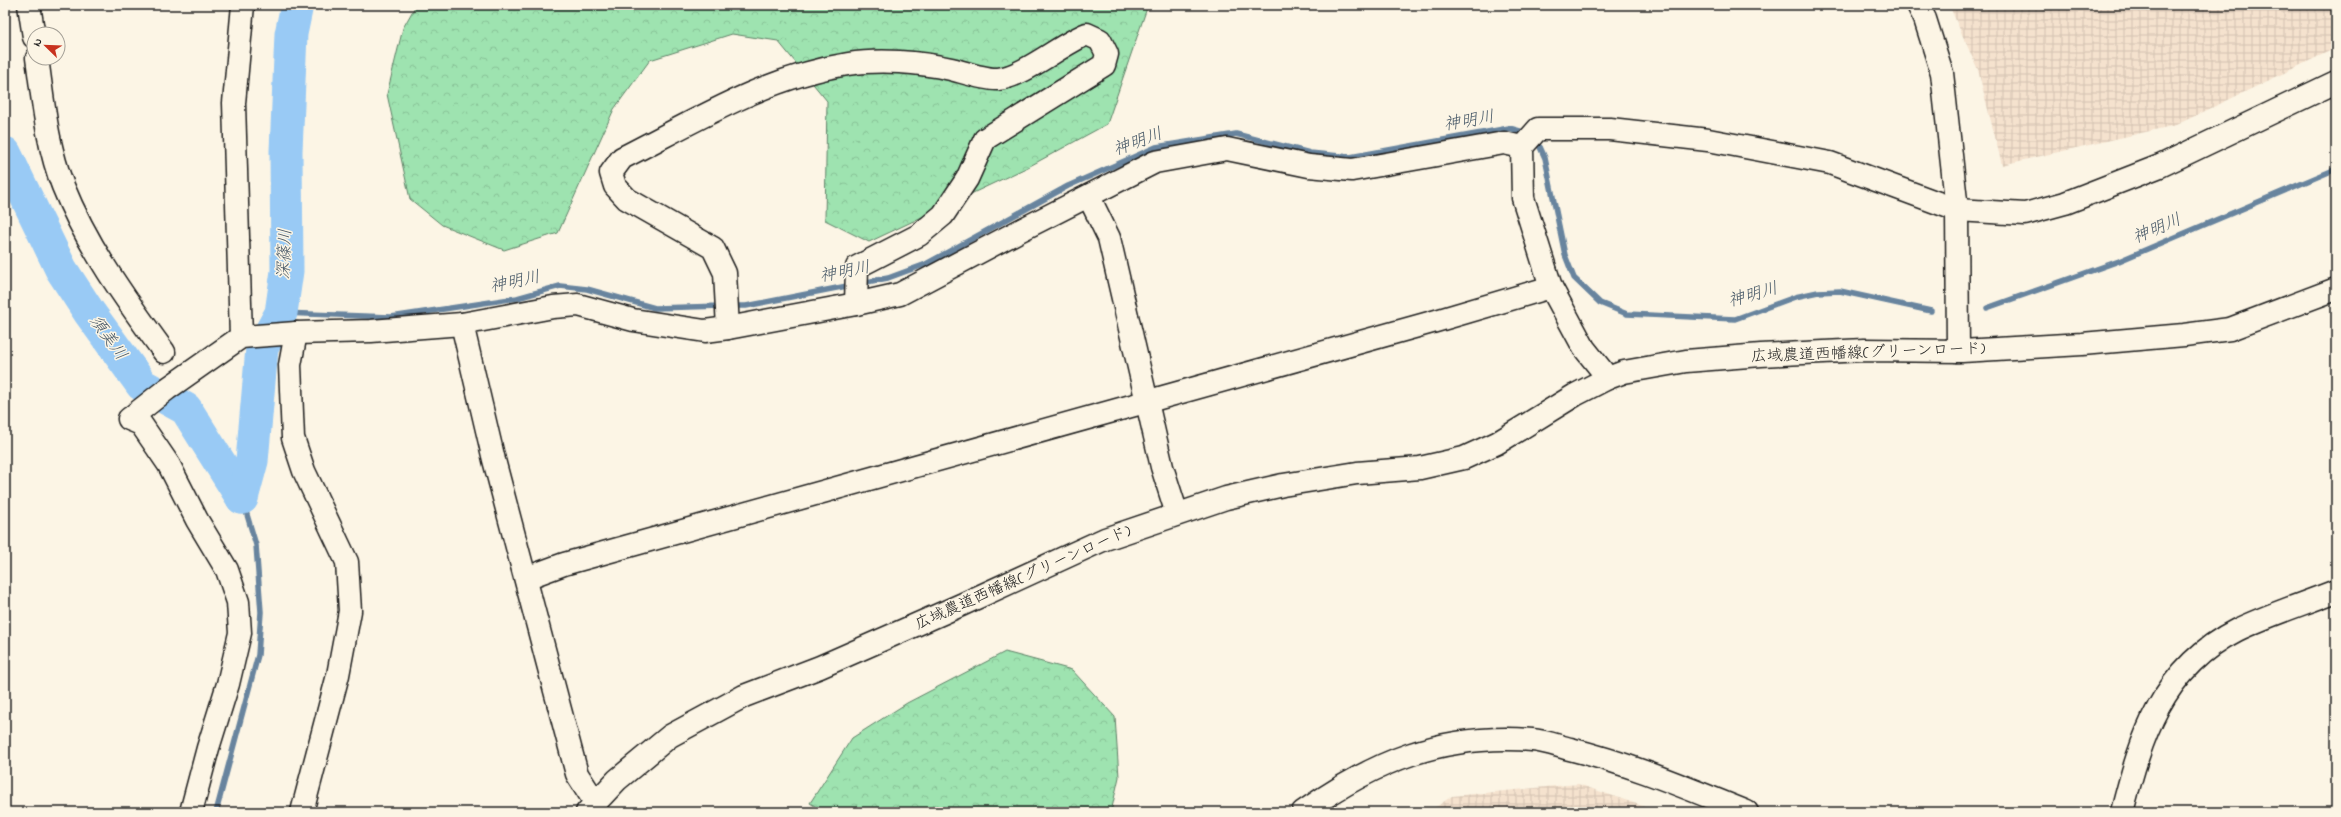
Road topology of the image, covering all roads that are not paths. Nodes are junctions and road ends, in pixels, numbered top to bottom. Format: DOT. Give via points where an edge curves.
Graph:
graph roads {
  1 [pos="29,5"];
  2 [pos="243,5"];
  3 [pos="1918,5"];
  4 [pos="32,26"];
  5 [pos="38,66"];
  6 [pos="2336,82"];
  7 [pos="1522,147"];
  8 [pos="1089,197"];
  9 [pos="1957,210"];
  10 [pos="1551,287"];
  11 [pos="2336,289"];
  12 [pos="856,293"];
  13 [pos="728,315"];
  14 [pos="462,324"];
  15 [pos="296,333"];
  16 [pos="241,337"];
  17 [pos="1958,351"];
  18 [pos="164,352"];
  19 [pos="1608,378"];
  20 [pos="1146,402"];
  21 [pos="1177,514"];
  22 [pos="526,578"];
  23 [pos="2336,591"];
  24 [pos="591,807"];
  25 [pos="191,812"];
  26 [pos="302,812"];
  27 [pos="1303,812"];
  28 [pos="1747,812"];
  29 [pos="2122,812"];
  1 -- 4 [label="street"];
  2 -- 16 [label="street" via="234,103"];
  3 -- 9 [label="street" via="1942,73"];
  5 -- 18 [label="street" via="45,115 62,185 122,294"];
  6 -- 9 [label="street" via="2160,166 2065,203 2025,214"];
  7 -- 8 [label="street" via="1504,143 1352,170 1309,166 1227,149 1156,162"];
  7 -- 9 [label="street" via="1538,129 1610,129 1708,140 1830,163"];
  7 -- 10 [label="street" via="1523,198"];
  8 -- 12 [label="street" via="1018,231 900,294"];
  8 -- 20 [label="street" via="1109,238"];
  9 -- 17 [label="street"];
  10 -- 19 [label="street" via="1584,348"];
  10 -- 20 [label="street"];
  11 -- 17 [label="street, 広域農道西幡線(グリーンロード)" via="2230,329 2082,344"];
  12 -- 13 [label="street"];
  12 -- 13 [label="street" via="857,267 919,235 943,216 968,179 985,139 1104,65 1107,54 1100,40 1087,34 1070,40 1016,74 998,79 948,68 895,63 849,64 808,72 742,96 622,158 611,173 615,186 627,199 713,248 725,273"];
  13 -- 14 [label="street" via="705,331 633,320 578,305 553,307"];
  14 -- 15 [label="street" via="371,331"];
  14 -- 22 [label="street" via="494,460"];
  15 -- 16 [label="street"];
  15 -- 26 [label="street" via="290,365 293,438 304,471 347,562 350,611 338,675"];
  16 -- 25 [label="street" via="129,419 141,424 169,465 197,520 227,570 238,602 240,633"];
  17 -- 19 [label="street, 広域農道西幡線(グリーンロード)" via="1864,350 1761,355 1686,361 1624,372"];
  19 -- 21 [label="street, 広域農道西幡線(グリーンロード)" via="1575,394 1497,443 1464,458 1420,468 1357,473 1283,485 1226,498"];
  20 -- 21 [label="street"];
  20 -- 22 [label="street" via="564,564"];
  21 -- 24 [label="street, 広域農道西幡線(グリーンロード)" via="1105,539 834,661 744,696 670,736 617,780"];
  22 -- 24 [label="street" via="577,774"];
  23 -- 29 [label="street" via="2237,630 2215,642 2197,658 2165,694 2155,711 2137,757"];
  27 -- 28 [label="street" via="1328,795 1397,758 1443,744 1483,740 1533,740 1610,759"];
}
